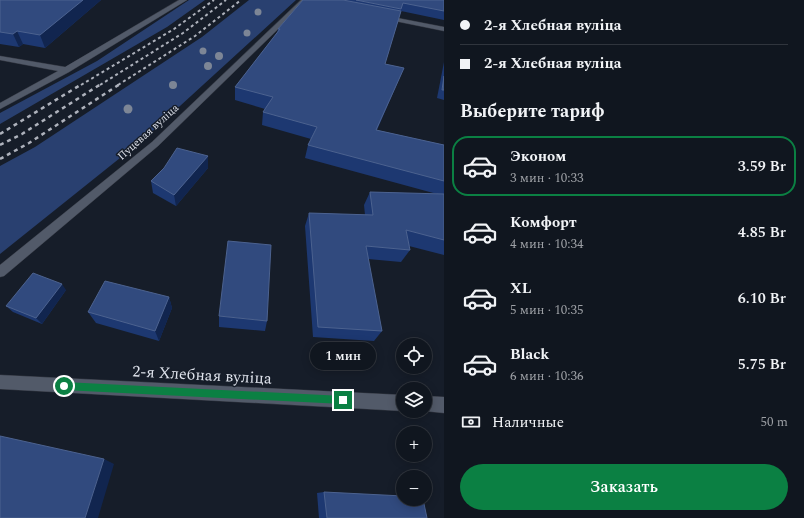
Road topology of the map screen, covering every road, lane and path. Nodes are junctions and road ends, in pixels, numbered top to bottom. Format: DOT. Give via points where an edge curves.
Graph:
graph roads {
  1 [pos="184,0"];
  2 [pos="306,2"];
  3 [pos="373,16"];
  4 [pos="444,29"];
  5 [pos="0,58"];
  6 [pos="66,70"];
  7 [pos="0,106"];
  8 [pos="0,272"];
  9 [pos="0,382"];
  10 [pos="396,403"];
  11 [pos="432,404"];
  12 [pos="444,405"];
  1 -- 6 [label="street"];
  2 -- 8 [label="street, Пуцевая вуліца" via="155,144"];
  3 -- 4 [label="street"];
  5 -- 6 [label="street"];
  6 -- 7 [label="street"];
  9 -- 10 [label="street, 2-я Хлебная вуліца"];
  11 -- 12 [label="street"];
}
